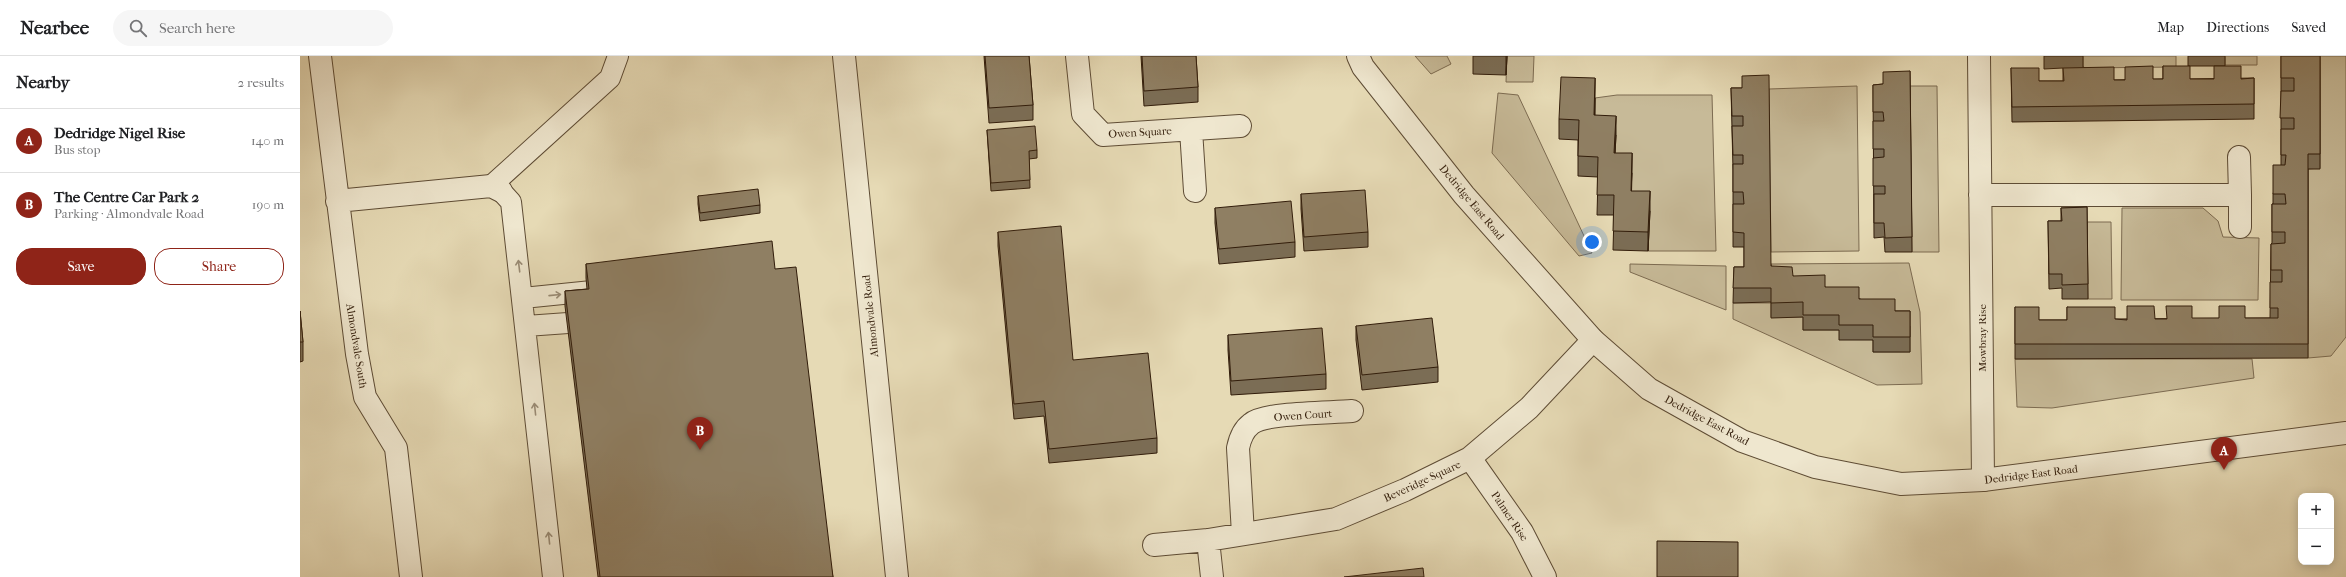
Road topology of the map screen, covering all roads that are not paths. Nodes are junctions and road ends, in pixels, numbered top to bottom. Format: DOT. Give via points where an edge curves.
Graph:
graph roads {
  1 [pos="320,56"];
  2 [pos="618,56"];
  3 [pos="844,56"];
  4 [pos="1077,56"];
  5 [pos="1358,56"];
  6 [pos="1979,56"];
  7 [pos="1191,130"];
  8 [pos="1229,132"];
  9 [pos="2239,157"];
  10 [pos="496,188"];
  11 [pos="1195,191"];
  12 [pos="1980,195"];
  13 [pos="2240,195"];
  14 [pos="337,201"];
  15 [pos="2240,227"];
  16 [pos="611,288"];
  17 [pos="523,298"];
  18 [pos="568,323"];
  19 [pos="526,326"];
  20 [pos="1593,340"];
  21 [pos="1352,411"];
  22 [pos="2346,434"];
  23 [pos="1470,458"];
  24 [pos="1983,480"];
  25 [pos="1243,534"];
  26 [pos="1208,540"];
  27 [pos="1154,545"];
  28 [pos="411,577"];
  29 [pos="553,577"];
  30 [pos="897,577"];
  31 [pos="1212,577"];
  32 [pos="1545,577"];
  1 -- 14 [label="street, Almondvale South"];
  2 -- 10 [label="lane" via="610,78"];
  3 -- 30 [label="street, Almondvale Road"];
  4 -- 7 [label="street, Owen Square" via="1083,114 1103,135"];
  5 -- 20 [label="street, Dedridge East Road" via="1363,66 1464,195"];
  6 -- 12 [label="street, Mowbray Rise"];
  7 -- 8 [label="street, Owen Square"];
  7 -- 11 [label="street"];
  9 -- 13 [label="street"];
  10 -- 14 [label="street"];
  17 -- 10 [label="lane, one-way" via="511,202"];
  12 -- 13 [label="street"];
  12 -- 24 [label="street, Mowbray Rise"];
  13 -- 15 [label="street"];
  14 -- 28 [label="street, Almondvale South" via="365,397 396,448"];
  17 -- 16 [label="lane, one-way"];
  17 -- 19 [label="lane"];
  18 -- 19 [label="lane"];
  29 -- 19 [label="lane, one-way"];
  20 -- 23 [label="street, Beveridge Square" via="1529,408"];
  20 -- 24 [label="street, Dedridge East Road" via="1650,389 1742,441 1815,467 1901,484"];
  21 -- 25 [label="street, Owen Court" via="1265,417 1251,423 1242,434 1238,448"];
  22 -- 24 [label="street, Dedridge East Road"];
  23 -- 25 [label="street, Beveridge Square" via="1336,519"];
  23 -- 32 [label="street, Palmer Rise" via="1522,532"];
  25 -- 26 [label="street, Beveridge Square"];
  26 -- 27 [label="street, Beveridge Square"];
  26 -- 31 [label="street"];
}
